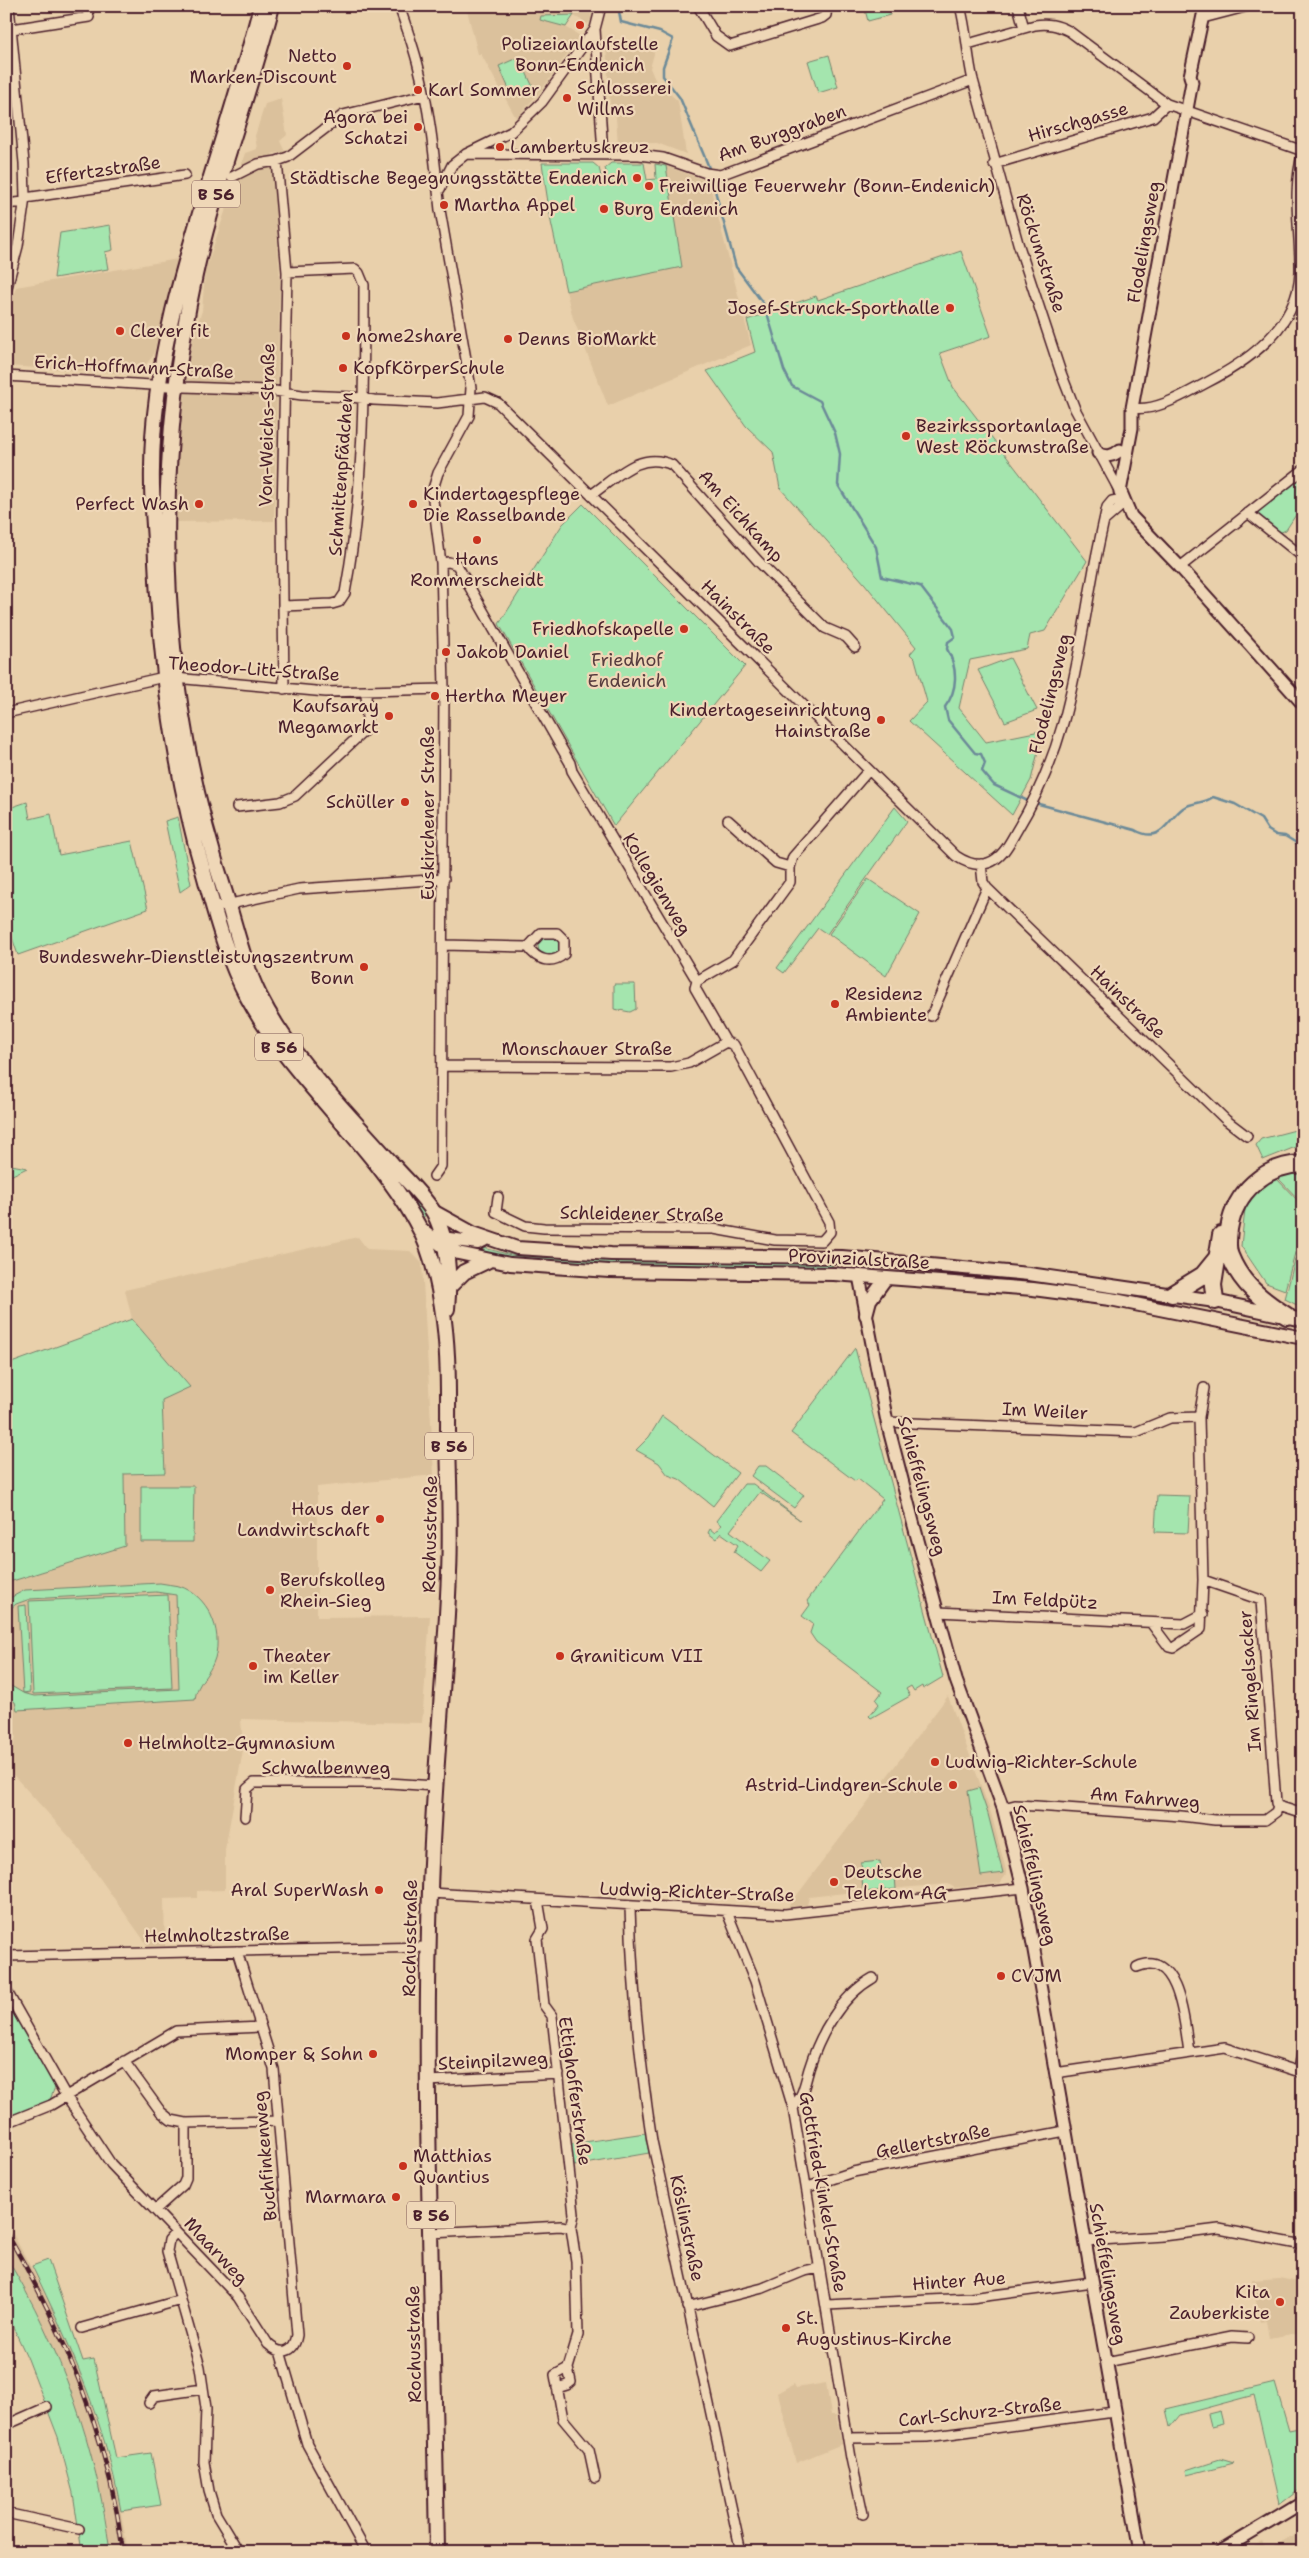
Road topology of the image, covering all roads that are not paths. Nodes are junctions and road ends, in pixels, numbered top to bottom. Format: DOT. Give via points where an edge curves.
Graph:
graph roads {
  1 [pos="9,6"];
  2 [pos="86,6"];
  3 [pos="262,6"];
  4 [pos="272,6"];
  5 [pos="400,6"];
  6 [pos="601,6"];
  7 [pos="698,6"];
  8 [pos="960,6"];
  9 [pos="1018,6"];
  10 [pos="1205,6"];
  11 [pos="1249,6"];
  12 [pos="827,11"];
  13 [pos="1202,18"];
  14 [pos="1024,28"];
  15 [pos="12,29"];
  16 [pos="596,29"];
  17 [pos="968,44"];
  18 [pos="973,80"];
  19 [pos="424,95"];
  20 [pos="1166,104"];
  21 [pos="1186,110"];
  22 [pos="1303,152"];
  23 [pos="466,154"];
  24 [pos="603,154"];
  25 [pos="434,160"];
  26 [pos="277,161"];
  27 [pos="994,164"];
  28 [pos="452,165"];
  29 [pos="185,175"];
  30 [pos="232,177"];
  31 [pos="440,190"];
  32 [pos="24,200"];
  33 [pos="6,204"];
  34 [pos="287,272"];
  35 [pos="1301,273"];
  36 [pos="6,290"];
  37 [pos="6,376"];
  38 [pos="160,385"];
  39 [pos="175,386"];
  40 [pos="283,392"];
  41 [pos="364,398"];
  42 [pos="470,398"];
  43 [pos="1132,408"];
  44 [pos="1120,450"];
  45 [pos="1098,453"];
  46 [pos="1303,470"];
  47 [pos="591,495"];
  48 [pos="1122,496"];
  49 [pos="1248,513"];
  50 [pos="1303,557"];
  51 [pos="441,563"];
  52 [pos="1180,567"];
  53 [pos="283,606"];
  54 [pos="855,647"];
  55 [pos="169,677"];
  56 [pos="444,688"];
  57 [pos="284,689"];
  58 [pos="366,692"];
  59 [pos="1303,704"];
  60 [pos="6,712"];
  61 [pos="869,770"];
  62 [pos="237,807"];
  63 [pos="728,820"];
  64 [pos="981,864"];
  65 [pos="790,867"];
  66 [pos="444,879"];
  67 [pos="987,888"];
  68 [pos="228,903"];
  69 [pos="212,908"];
  70 [pos="444,945"];
  71 [pos="528,947"];
  72 [pos="697,982"];
  73 [pos="931,1016"];
  74 [pos="726,1042"];
  75 [pos="442,1066"];
  76 [pos="1247,1136"];
  77 [pos="1303,1153"];
  78 [pos="1285,1162"];
  79 [pos="1303,1164"];
  80 [pos="434,1176"];
  81 [pos="498,1197"];
  82 [pos="433,1211"];
  83 [pos="420,1226"];
  84 [pos="830,1232"];
  85 [pos="487,1239"];
  86 [pos="441,1242"];
  87 [pos="429,1256"];
  88 [pos="1222,1256"];
  89 [pos="842,1257"];
  90 [pos="487,1261"];
  91 [pos="885,1261"];
  92 [pos="859,1276"];
  93 [pos="886,1278"];
  94 [pos="449,1287"];
  95 [pos="1172,1294"];
  96 [pos="1215,1302"];
  97 [pos="866,1315"];
  98 [pos="1194,1315"];
  99 [pos="1295,1318"];
  100 [pos="1223,1320"];
  101 [pos="445,1326"];
  102 [pos="1303,1338"];
  103 [pos="1204,1388"];
  104 [pos="1199,1417"];
  105 [pos="887,1422"];
  106 [pos="1203,1580"];
  107 [pos="938,1612"];
  108 [pos="1203,1614"];
  109 [pos="1151,1623"];
  110 [pos="435,1786"];
  111 [pos="1278,1806"];
  112 [pos="1003,1808"];
  113 [pos="1303,1814"];
  114 [pos="245,1816"];
  115 [pos="1023,1888"];
  116 [pos="430,1893"];
  117 [pos="538,1900"];
  118 [pos="630,1907"];
  119 [pos="727,1912"];
  120 [pos="429,1947"];
  121 [pos="237,1951"];
  122 [pos="6,1956"];
  123 [pos="1137,1967"];
  124 [pos="873,1978"];
  125 [pos="6,1990"];
  126 [pos="261,2027"];
  127 [pos="1303,2046"];
  128 [pos="1189,2052"];
  129 [pos="124,2061"];
  130 [pos="1301,2072"];
  131 [pos="1055,2073"];
  132 [pos="559,2074"];
  133 [pos="428,2082"];
  134 [pos="66,2096"];
  135 [pos="793,2108"];
  136 [pos="278,2122"];
  137 [pos="6,2123"];
  138 [pos="186,2123"];
  139 [pos="1065,2131"];
  140 [pos="808,2187"];
  141 [pos="155,2210"];
  142 [pos="571,2228"];
  143 [pos="176,2232"];
  144 [pos="431,2233"];
  145 [pos="1085,2241"];
  146 [pos="1303,2245"];
  147 [pos="819,2268"];
  148 [pos="1092,2282"];
  149 [pos="181,2300"];
  150 [pos="827,2305"];
  151 [pos="687,2308"];
  152 [pos="82,2328"];
  153 [pos="1248,2338"];
  154 [pos="280,2351"];
  155 [pos="1106,2362"];
  156 [pos="203,2389"];
  157 [pos="149,2403"];
  158 [pos="47,2407"];
  159 [pos="1114,2412"];
  160 [pos="6,2425"];
  161 [pos="848,2438"];
  162 [pos="596,2478"];
  163 [pos="1303,2502"];
  164 [pos="6,2513"];
  165 [pos="863,2514"];
  166 [pos="79,2529"];
  167 [pos="239,2552"];
  168 [pos="366,2552"];
  169 [pos="437,2552"];
  170 [pos="741,2552"];
  171 [pos="1140,2552"];
  172 [pos="1220,2552"];
  1 -- 15 [label="street"];
  2 -- 15 [label="street" via="89,17"];
  3 -- 38 [label="main road, B 56" via="177,296"];
  4 -- 39 [label="main road, B 56" via="206,231"];
  5 -- 19 [label="street, Euskirchener Straße" via="419,66"];
  6 -- 16 [label="street"];
  7 -- 12 [label="street" via="716,36 730,46"];
  8 -- 17 [label="street, Röckumstraße"];
  9 -- 14 [label="street"];
  10 -- 13 [label="street, Flodelingsweg"];
  11 -- 13 [label="street"];
  13 -- 21 [label="street, Flodelingsweg" via="1202,52"];
  14 -- 17 [label="street"];
  14 -- 20 [label="street" via="1046,23 1070,31"];
  15 -- 32 [label="street"];
  16 -- 23 [label="street" via="529,117 500,139"];
  16 -- 24 [label="street"];
  17 -- 18 [label="street, Röckumstraße"];
  18 -- 24 [label="street, Am Burggraben" via="717,175 663,158"];
  18 -- 27 [label="street, Röckumstraße"];
  19 -- 25 [label="street, Euskirchener Straße"];
  19 -- 26 [label="street" via="343,115"];
  20 -- 21 [label="street"];
  20 -- 27 [label="street, Hirschgasse" via="1153,117"];
  21 -- 22 [label="street"];
  21 -- 43 [label="street, Flodelingsweg"];
  22 -- 35 [label="street" via="1296,182"];
  23 -- 24 [label="street, Am Burggraben"];
  23 -- 28 [label="street"];
  25 -- 28 [label="street"];
  25 -- 31 [label="street, Euskirchener Straße"];
  26 -- 30 [label="street" via="258,164"];
  26 -- 34 [label="street, Von-Weichs-Straße"];
  27 -- 45 [label="street, Röckumstraße" via="1061,373"];
  28 -- 31 [label="street"];
  29 -- 32 [label="street, Effertzstraße"];
  31 -- 42 [label="street, Euskirchener Straße" via="440,210 468,366"];
  32 -- 33 [label="street, Effertzstraße"];
  32 -- 36 [label="street" via="18,246"];
  34 -- 40 [label="street, Von-Weichs-Straße"];
  34 -- 41 [label="street, Schmittenpfädchen" via="355,270 359,273 364,285"];
  35 -- 43 [label="street" via="1296,296 1286,318 1276,333 1256,350 1229,370 1188,392 1150,408"];
  37 -- 38 [label="street, Erich-Hoffmann-Straße"];
  38 -- 39 [label="street, Erich-Hoffmann-Straße"];
  38 -- 55 [label="main road, B 56" via="152,467 159,624"];
  39 -- 40 [label="street, Erich-Hoffmann-Straße"];
  39 -- 55 [label="main road, B 56" via="167,489"];
  40 -- 41 [label="street, Erich-Hoffmann-Straße"];
  40 -- 53 [label="street, Von-Weichs-Straße"];
  41 -- 42 [label="street, Erich-Hoffmann-Straße" via="438,403"];
  41 -- 53 [label="street, Schmittenpfädchen" via="358,504 345,593 332,604"];
  42 -- 47 [label="street, Hainstraße" via="485,397 498,403"];
  42 -- 51 [label="street, Euskirchener Straße" via="469,416 434,483 432,501"];
  43 -- 44 [label="street, Flodelingsweg"];
  43 -- 48 [label="street, Flodelingsweg"];
  44 -- 45 [label="street" via="1106,456"];
  44 -- 48 [label="street, Flodelingsweg" via="1116,472"];
  45 -- 48 [label="street, Röckumstraße"];
  46 -- 49 [label="street"];
  47 -- 54 [label="street, Am Eichkamp" via="642,461 659,460 672,466 759,562 825,628 846,637"];
  47 -- 61 [label="street, Hainstraße"];
  48 -- 52 [label="street, Röckumstraße" via="1131,516"];
  48 -- 64 [label="street, Flodelingsweg" via="1120,507 1104,521 1064,726 1049,769 1006,849 994,860"];
  49 -- 50 [label="street"];
  49 -- 52 [label="street"];
  51 -- 56 [label="street, Euskirchener Straße"];
  51 -- 72 [label="street, Kollegienweg" via="457,565 462,572 560,744 577,780"];
  52 -- 59 [label="street, Röckumstraße"];
  53 -- 57 [label="street, Von-Weichs-Straße"];
  55 -- 57 [label="street, Theodor-Litt-Straße"];
  55 -- 60 [label="street, Theodor-Litt-Straße"];
  55 -- 68 [label="main road, B 56" via="204,823"];
  55 -- 69 [label="main road, B 56" via="182,794"];
  56 -- 58 [label="street, Theodor-Litt-Straße"];
  56 -- 66 [label="street, Euskirchener Straße"];
  57 -- 58 [label="street, Theodor-Litt-Straße"];
  58 -- 62 [label="street" via="367,722 363,732 295,796 280,802"];
  61 -- 64 [label="street, Hainstraße" via="956,856 966,862"];
  61 -- 65 [label="street" via="800,847"];
  63 -- 65 [label="street" via="776,863"];
  64 -- 67 [label="street" via="982,882"];
  65 -- 72 [label="street" via="790,882 732,960"];
  66 -- 68 [label="street" via="313,888"];
  66 -- 70 [label="street, Euskirchener Straße"];
  67 -- 73 [label="street"];
  67 -- 76 [label="street, Hainstraße" via="1226,1120"];
  68 -- 69 [label="street"];
  68 -- 82 [label="main road, B 56" via="255,986 282,1033 305,1064"];
  69 -- 83 [label="main road, B 56" via="245,992 272,1037 360,1144"];
  70 -- 71 [label="street"];
  70 -- 75 [label="street, Euskirchener Straße"];
  72 -- 74 [label="street, Kollegienweg" via="695,988"];
  74 -- 75 [label="street, Monschauer Straße" via="689,1063 671,1067"];
  74 -- 84 [label="street, Kollegienweg" via="734,1045 829,1222"];
  75 -- 80 [label="street, Euskirchener Straße" via="441,1166"];
  77 -- 78 [label="highway"];
  78 -- 79 [label="highway"];
  78 -- 88 [label="highway" via="1256,1176 1244,1192 1231,1216"];
  81 -- 84 [label="street, Schleidener Straße" via="496,1212 525,1226 714,1229 806,1242 822,1241"];
  82 -- 85 [label="main road, Provinzialstraße"];
  82 -- 86 [label="main road, Rochusstraße / B 56"];
  83 -- 86 [label="main road, Provinzialstraße"];
  83 -- 87 [label="main road, Rochusstraße / B 56"];
  85 -- 86 [label="main road" via="478,1243"];
  85 -- 89 [label="main road, Provinzialstraße" via="517,1248 543,1251"];
  86 -- 87 [label="main road"];
  86 -- 90 [label="main road, Provinzialstraße" via="458,1254"];
  86 -- 94 [label="main road, Rochusstraße / B 56" via="448,1266"];
  87 -- 101 [label="main road, Rochusstraße / B 56"];
  88 -- 95 [label="highway" via="1204,1275"];
  88 -- 96 [label="highway" via="1227,1275"];
  88 -- 99 [label="highway" via="1252,1291"];
  89 -- 91 [label="main road, Provinzialstraße"];
  89 -- 92 [label="main road"];
  90 -- 92 [label="main road, Provinzialstraße" via="556,1269"];
  90 -- 94 [label="main road" via="464,1272"];
  91 -- 92 [label="main road"];
  91 -- 95 [label="main road, Provinzialstraße" via="1029,1274"];
  92 -- 93 [label="main road, Provinzialstraße"];
  92 -- 97 [label="street, Schieffelingsweg"];
  93 -- 97 [label="main road" via="870,1300"];
  93 -- 98 [label="main road, Provinzialstraße" via="1043,1290"];
  94 -- 101 [label="main road, Rochusstraße / B 56"];
  95 -- 96 [label="main road, Provinzialstraße"];
  96 -- 98 [label="main road" via="1207,1310"];
  96 -- 99 [label="main road, Provinzialstraße"];
  96 -- 100 [label="main road"];
  97 -- 105 [label="street, Schieffelingsweg"];
  98 -- 100 [label="main road, Provinzialstraße"];
  100 -- 102 [label="main road, Provinzialstraße"];
  101 -- 110 [label="main road, Rochusstraße / B 56" via="449,1566"];
  103 -- 104 [label="street"];
  104 -- 105 [label="street, Im Weiler" via="1160,1420 1136,1432"];
  104 -- 106 [label="street"];
  105 -- 107 [label="street, Schieffelingsweg"];
  106 -- 108 [label="street"];
  106 -- 111 [label="street, Im Ringelsacker" via="1261,1600"];
  107 -- 109 [label="street, Im Feldpütz"];
  107 -- 112 [label="street, Schieffelingsweg" via="956,1680"];
  108 -- 109 [label="street, Im Feldpütz" via="1184,1624"];
  108 -- 109 [label="street" via="1202,1630 1173,1648"];
  110 -- 114 [label="street, Schwalbenweg" via="254,1783 247,1789"];
  110 -- 116 [label="main road, Rochusstraße / B 56"];
  111 -- 112 [label="street, Am Fahrweg" via="1276,1812 1265,1820 1216,1820 1015,1805"];
  111 -- 113 [label="street"];
  112 -- 115 [label="street, Schieffelingsweg"];
  115 -- 119 [label="street, Ludwig-Richter-Straße" via="784,1914"];
  115 -- 131 [label="street, Schieffelingsweg"];
  116 -- 117 [label="street, Ludwig-Richter-Straße"];
  116 -- 120 [label="main road, Rochusstraße / B 56"];
  117 -- 118 [label="street, Ludwig-Richter-Straße"];
  117 -- 132 [label="street, Ettighofferstraße" via="543,1929 538,1939 544,2005 552,2016"];
  118 -- 119 [label="street, Ludwig-Richter-Straße"];
  118 -- 151 [label="street, Köslinstraße" via="633,1990 643,2084"];
  119 -- 135 [label="street, Gottfried-Kinkel-Straße" via="755,1981"];
  120 -- 121 [label="street, Helmholtzstraße"];
  120 -- 133 [label="main road, Rochusstraße / B 56"];
  121 -- 122 [label="street, Helmholtzstraße"];
  121 -- 126 [label="street, Buchfinkenweg"];
  123 -- 128 [label="street" via="1154,1965 1174,1982 1180,1997"];
  124 -- 135 [label="street" via="849,1996 834,2018"];
  125 -- 134 [label="street, Maarweg"];
  126 -- 129 [label="street" via="182,2029"];
  126 -- 136 [label="street, Buchfinkenweg" via="274,2069"];
  127 -- 130 [label="street"];
  128 -- 130 [label="street" via="1229,2048"];
  128 -- 131 [label="street"];
  129 -- 134 [label="street"];
  129 -- 138 [label="street" via="161,2112 171,2120"];
  131 -- 139 [label="street, Schieffelingsweg"];
  132 -- 133 [label="street, Steinpilzweg"];
  132 -- 142 [label="street, Ettighofferstraße" via="574,2214"];
  133 -- 144 [label="main road, Rochusstraße / B 56"];
  134 -- 137 [label="street"];
  134 -- 141 [label="street, Maarweg" via="111,2164"];
  135 -- 140 [label="street, Gottfried-Kinkel-Straße"];
  136 -- 138 [label="street"];
  136 -- 154 [label="street, Buchfinkenweg" via="297,2335 290,2350"];
  138 -- 141 [label="street" via="186,2178 183,2186"];
  139 -- 140 [label="street, Gellertstraße" via="853,2172"];
  139 -- 145 [label="street, Schieffelingsweg"];
  140 -- 147 [label="street, Gottfried-Kinkel-Straße"];
  141 -- 143 [label="street, Maarweg"];
  142 -- 144 [label="street"];
  142 -- 162 [label="street, Ettighofferstraße" via="576,2261 578,2335 568,2368 555,2375 563,2419 589,2450"];
  143 -- 149 [label="street" via="168,2240 167,2251"];
  143 -- 154 [label="street, Maarweg" via="238,2297 268,2344"];
  144 -- 169 [label="main road, Rochusstraße / B 56"];
  145 -- 146 [label="street" via="1219,2229"];
  145 -- 148 [label="street, Schieffelingsweg"];
  147 -- 150 [label="street, Gottfried-Kinkel-Straße"];
  147 -- 151 [label="street" via="763,2288"];
  148 -- 150 [label="street, Hinter Aue" via="971,2298"];
  148 -- 155 [label="street, Schieffelingsweg"];
  149 -- 152 [label="street"];
  149 -- 156 [label="street"];
  150 -- 161 [label="street, Gottfried-Kinkel-Straße"];
  151 -- 170 [label="street, Köslinstraße"];
  153 -- 155 [label="street" via="1232,2336"];
  154 -- 168 [label="street" via="307,2444"];
  155 -- 159 [label="street, Schieffelingsweg"];
  156 -- 157 [label="street" via="154,2396"];
  156 -- 167 [label="street" via="206,2408 204,2462 209,2491 216,2514"];
  158 -- 160 [label="street"];
  159 -- 161 [label="street, Carl-Schurz-Straße" via="927,2437"];
  159 -- 171 [label="street, Schieffelingsweg"];
  161 -- 165 [label="street, Gottfried-Kinkel-Straße"];
  163 -- 172 [label="street"];
  164 -- 166 [label="street"];
}
